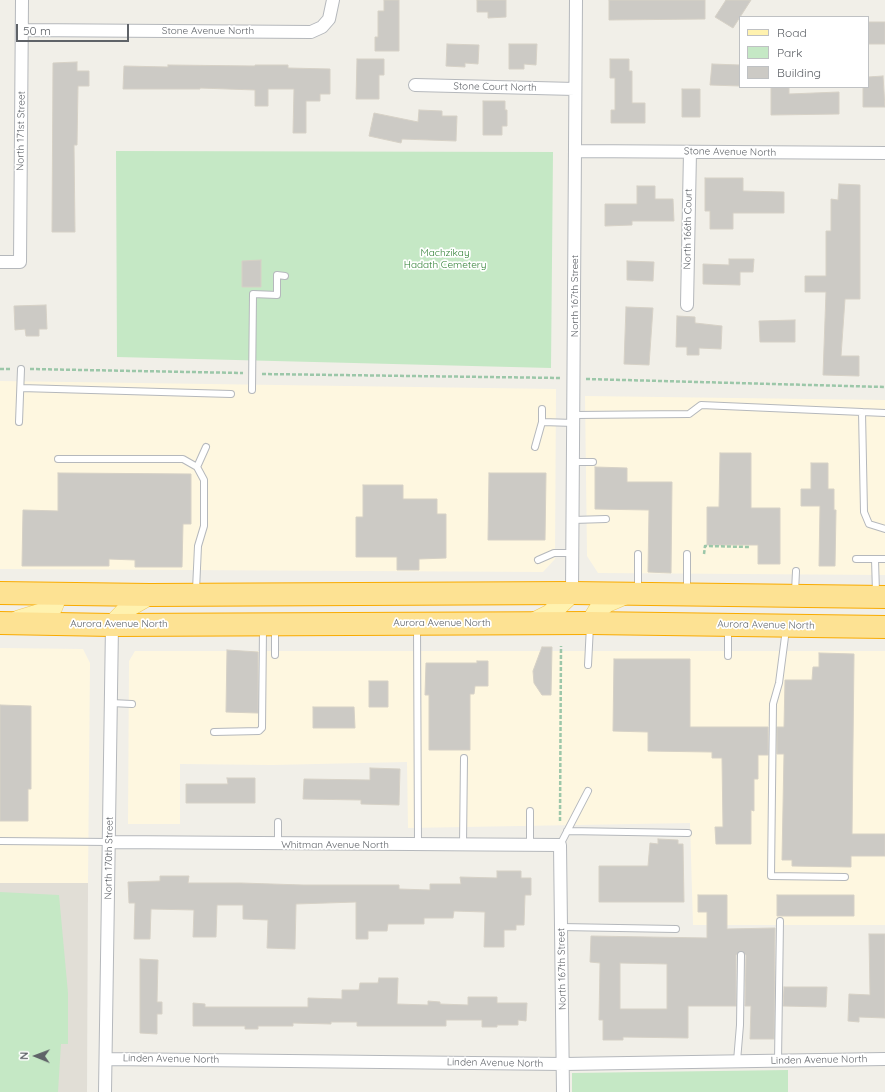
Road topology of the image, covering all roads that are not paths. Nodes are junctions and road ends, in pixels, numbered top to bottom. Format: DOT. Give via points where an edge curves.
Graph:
graph roads {
  1 [pos="22,0"];
  2 [pos="333,0"];
  3 [pos="576,0"];
  4 [pos="22,30"];
  5 [pos="415,85"];
  6 [pos="575,89"];
  7 [pos="576,151"];
  8 [pos="690,152"];
  9 [pos="885,153"];
  10 [pos="0,262"];
  11 [pos="285,276"];
  12 [pos="687,305"];
  13 [pos="22,369"];
  14 [pos="21,388"];
  15 [pos="252,390"];
  16 [pos="231,394"];
  17 [pos="542,409"];
  18 [pos="862,412"];
  19 [pos="885,413"];
  20 [pos="574,419"];
  21 [pos="19,422"];
  22 [pos="542,422"];
  23 [pos="206,447"];
  24 [pos="535,447"];
  25 [pos="58,459"];
  26 [pos="574,462"];
  27 [pos="593,462"];
  28 [pos="198,467"];
  29 [pos="606,519"];
  30 [pos="573,520"];
  31 [pos="885,529"];
  32 [pos="572,554"];
  33 [pos="638,554"];
  34 [pos="687,554"];
  35 [pos="856,559"];
  36 [pos="875,559"];
  37 [pos="885,559"];
  38 [pos="538,560"];
  39 [pos="796,571"];
  40 [pos="0,593"];
  41 [pos="572,593"];
  42 [pos="633,593"];
  43 [pos="58,594"];
  44 [pos="196,594"];
  45 [pos="687,594"];
  46 [pos="150,595"];
  47 [pos="795,595"];
  48 [pos="880,597"];
  49 [pos="4,623"];
  50 [pos="417,623"];
  51 [pos="532,623"];
  52 [pos="590,623"];
  53 [pos="269,624"];
  54 [pos="112,625"];
  55 [pos="728,625"];
  56 [pos="787,626"];
  57 [pos="885,627"];
  58 [pos="275,655"];
  59 [pos="728,656"];
  60 [pos="588,665"];
  61 [pos="111,703"];
  62 [pos="132,704"];
  63 [pos="214,732"];
  64 [pos="464,758"];
  65 [pos="588,791"];
  66 [pos="530,810"];
  67 [pos="278,822"];
  68 [pos="567,831"];
  69 [pos="688,833"];
  70 [pos="0,841"];
  71 [pos="109,842"];
  72 [pos="278,844"];
  73 [pos="418,845"];
  74 [pos="463,845"];
  75 [pos="530,845"];
  76 [pos="560,845"];
  77 [pos="845,877"];
  78 [pos="780,921"];
  79 [pos="561,927"];
  80 [pos="676,929"];
  81 [pos="741,955"];
  82 [pos="106,1059"];
  83 [pos="885,1059"];
  84 [pos="778,1061"];
  85 [pos="737,1062"];
  86 [pos="564,1064"];
  87 [pos="105,1092"];
  88 [pos="563,1092"];
  1 -- 4 [label="street, North 171st Street"];
  2 -- 4 [label="street, Stone Avenue North" via="330,19 322,27 311,32"];
  3 -- 6 [label="street, North 167th Street"];
  4 -- 10 [label="street, North 171st Street" via="20,262"];
  5 -- 6 [label="street, Stone Court North"];
  6 -- 7 [label="street, North 167th Street"];
  7 -- 8 [label="street, Stone Avenue North"];
  7 -- 20 [label="street, North 167th Street"];
  8 -- 9 [label="street, Stone Avenue North"];
  8 -- 12 [label="street, North 166th Court"];
  11 -- 15 [label="lane" via="277,275 277,295 253,294"];
  13 -- 14 [label="lane"];
  14 -- 16 [label="lane"];
  14 -- 21 [label="lane"];
  17 -- 22 [label="lane"];
  18 -- 19 [label="lane"];
  18 -- 20 [label="lane" via="701,405 689,414"];
  18 -- 31 [label="lane" via="864,512 869,524"];
  20 -- 22 [label="lane"];
  20 -- 26 [label="street, North 167th Street"];
  22 -- 24 [label="lane"];
  23 -- 28 [label="lane"];
  25 -- 28 [label="lane" via="183,459"];
  26 -- 27 [label="lane"];
  26 -- 30 [label="street, North 167th Street"];
  28 -- 44 [label="lane" via="204,480 204,526 198,546"];
  29 -- 30 [label="lane"];
  30 -- 32 [label="street, North 167th Street"];
  32 -- 38 [label="lane" via="554,553"];
  32 -- 41 [label="street, North 167th Street"];
  33 -- 42 [label="lane"];
  34 -- 45 [label="lane"];
  35 -- 36 [label="lane"];
  36 -- 37 [label="lane"];
  36 -- 48 [label="lane"];
  39 -- 47 [label="lane"];
  40 -- 43 [label="highway"];
  41 -- 42 [label="highway"];
  41 -- 44 [label="highway"];
  41 -- 51 [label="main road" via="550,614"];
  42 -- 45 [label="highway"];
  42 -- 52 [label="main road" via="606,603"];
  43 -- 46 [label="highway"];
  43 -- 49 [label="main road" via="52,607 44,612"];
  44 -- 46 [label="highway"];
  45 -- 47 [label="highway"];
  46 -- 54 [label="main road" via="129,607"];
  47 -- 48 [label="highway"];
  49 -- 54 [label="highway, Aurora Avenue North"];
  50 -- 51 [label="highway, Aurora Avenue North"];
  50 -- 53 [label="highway, Aurora Avenue North"];
  50 -- 73 [label="lane"];
  51 -- 52 [label="highway, Aurora Avenue North"];
  52 -- 55 [label="highway, Aurora Avenue North"];
  52 -- 60 [label="lane"];
  53 -- 54 [label="highway, Aurora Avenue North"];
  53 -- 58 [label="lane"];
  53 -- 63 [label="lane" via="262,728 259,731"];
  54 -- 61 [label="street, North 170th Street"];
  55 -- 56 [label="highway, Aurora Avenue North"];
  55 -- 59 [label="lane"];
  56 -- 57 [label="highway, Aurora Avenue North"];
  56 -- 77 [label="lane" via="779,683 773,704 771,876"];
  61 -- 62 [label="lane"];
  61 -- 71 [label="street, North 170th Street"];
  64 -- 74 [label="lane"];
  65 -- 68 [label="lane"];
  66 -- 75 [label="lane"];
  67 -- 72 [label="lane"];
  68 -- 69 [label="lane"];
  68 -- 76 [label="lane"];
  70 -- 71 [label="lane"];
  71 -- 72 [label="street, Whitman Avenue North"];
  71 -- 82 [label="street, North 170th Street"];
  72 -- 73 [label="street, Whitman Avenue North"];
  73 -- 74 [label="street, Whitman Avenue North"];
  74 -- 75 [label="street, Whitman Avenue North"];
  75 -- 76 [label="street, Whitman Avenue North"];
  76 -- 79 [label="street, North 167th Street"];
  78 -- 84 [label="lane"];
  79 -- 80 [label="lane"];
  79 -- 86 [label="street, North 167th Street"];
  81 -- 85 [label="lane"];
  82 -- 86 [label="street, Linden Avenue North"];
  82 -- 87 [label="street, North 170th Street"];
  83 -- 84 [label="street, Linden Avenue North"];
  84 -- 85 [label="street, Linden Avenue North"];
  85 -- 86 [label="street, Linden Avenue North"];
  86 -- 88 [label="street, North 167th Street"];
}
